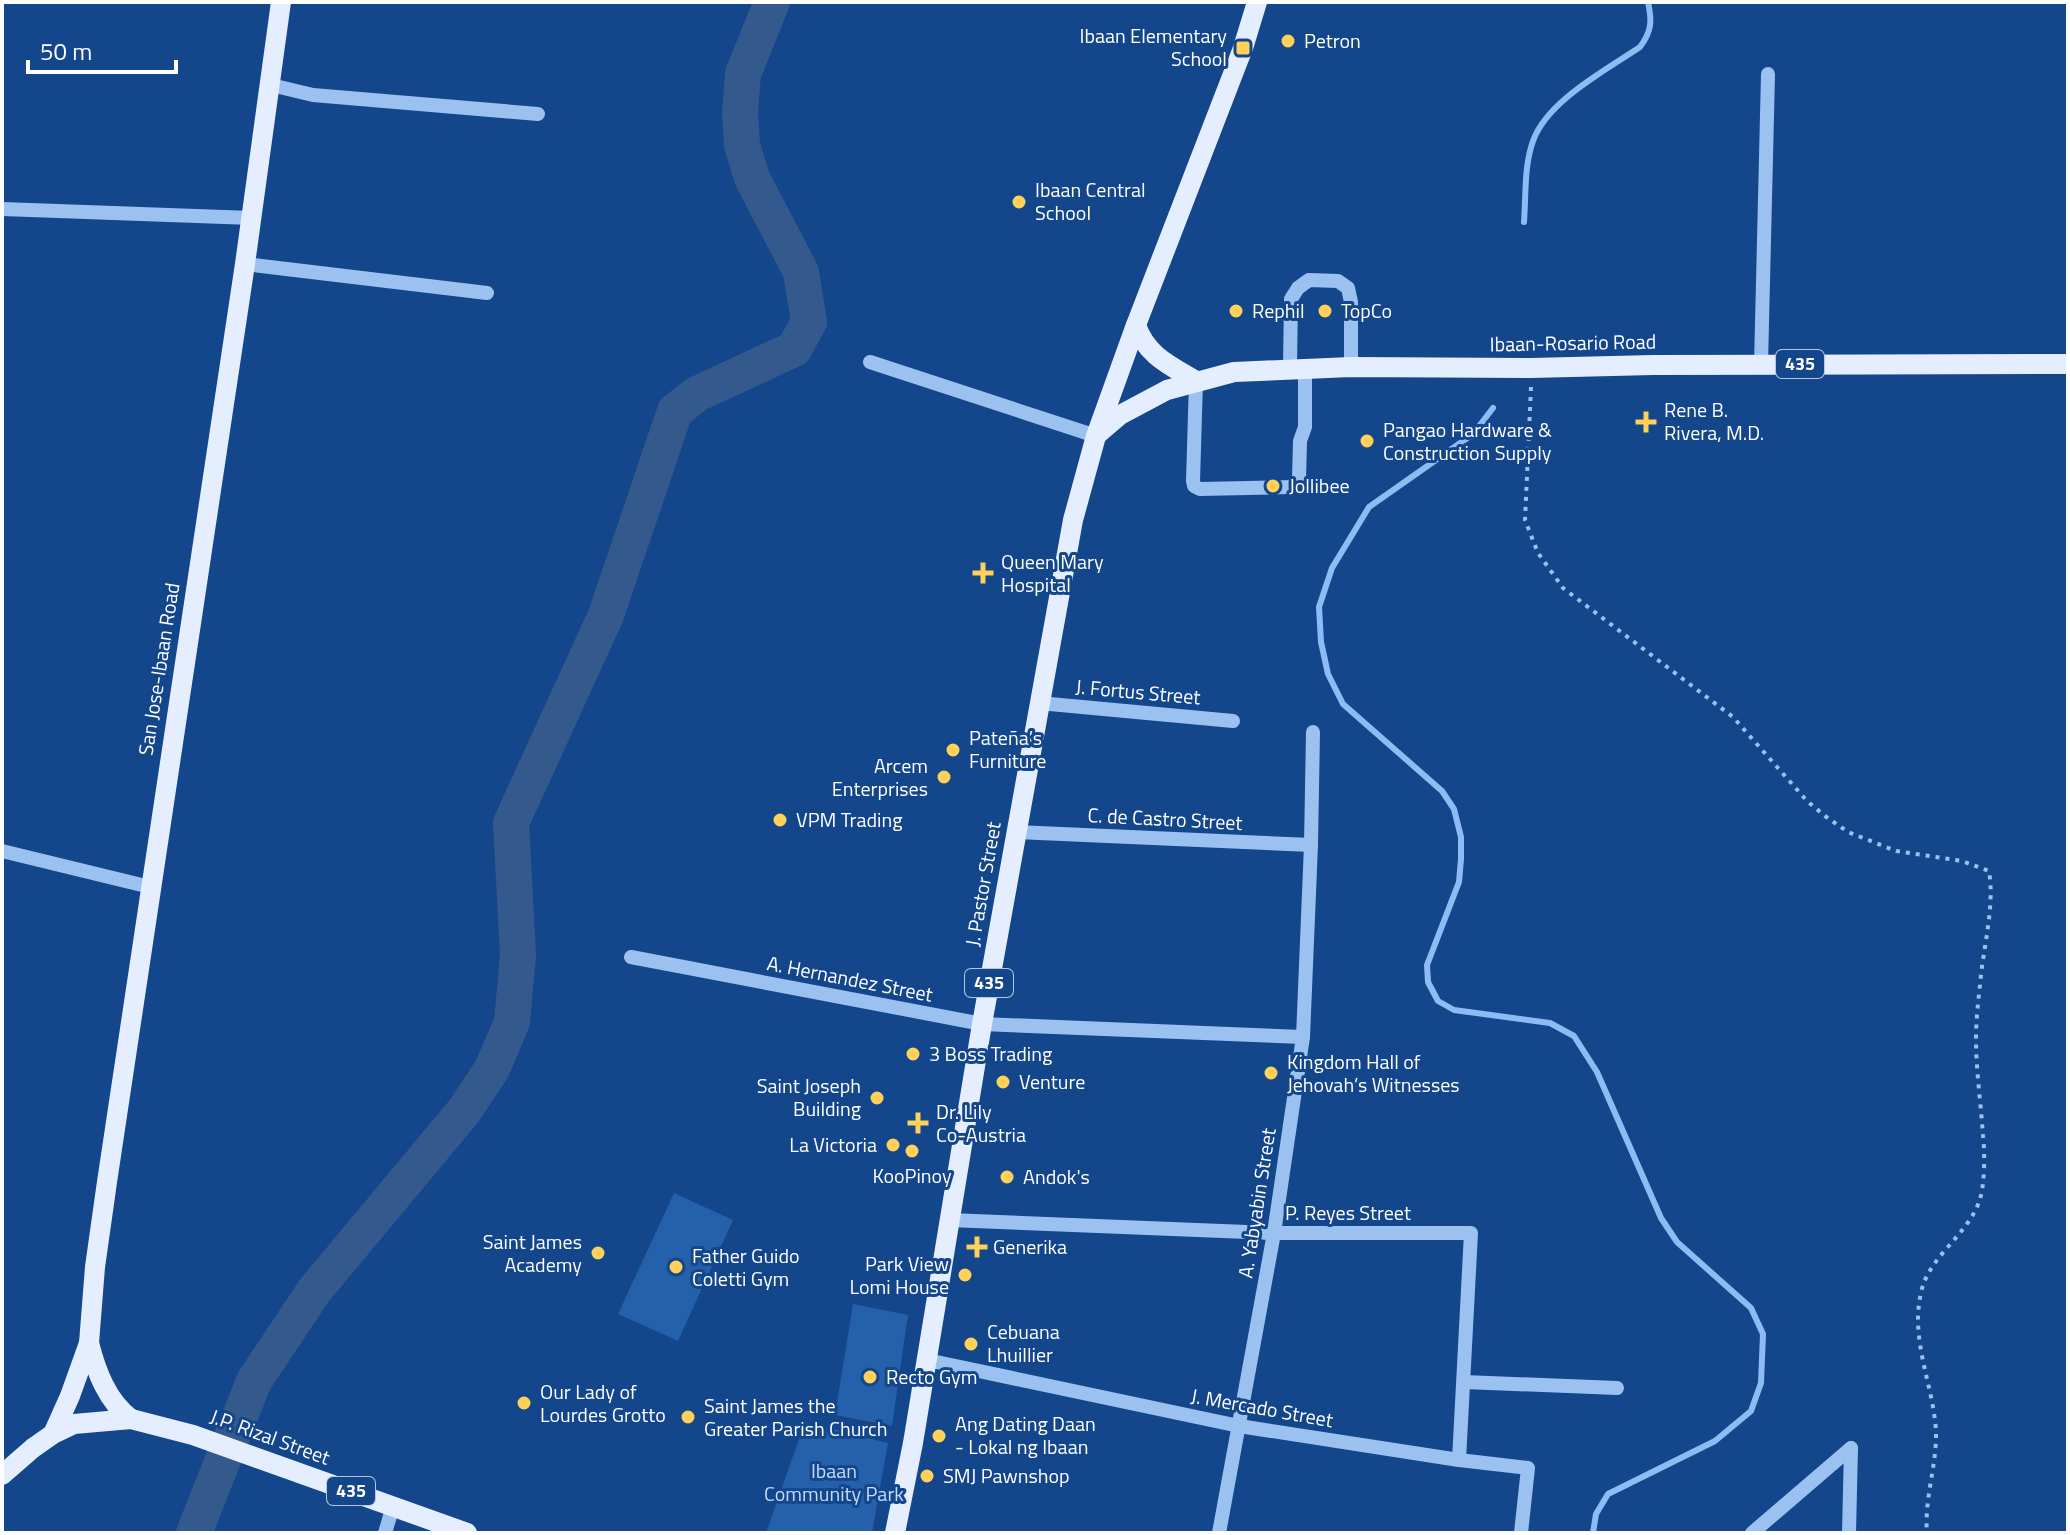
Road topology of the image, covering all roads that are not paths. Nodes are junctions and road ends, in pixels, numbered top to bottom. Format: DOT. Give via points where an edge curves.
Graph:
graph roads {
  1 [pos="281,2"];
  2 [pos="1257,2"];
  3 [pos="1768,74"];
  4 [pos="271,85"];
  5 [pos="538,114"];
  6 [pos="2,209"];
  7 [pos="252,218"];
  8 [pos="245,264"];
  9 [pos="487,293"];
  10 [pos="1136,325"];
  11 [pos="870,362"];
  12 [pos="2068,364"];
  13 [pos="1761,365"];
  14 [pos="1351,367"];
  15 [pos="1298,368"];
  16 [pos="1196,381"];
  17 [pos="1096,436"];
  18 [pos="1039,703"];
  19 [pos="1233,721"];
  20 [pos="1313,732"];
  21 [pos="1016,832"];
  22 [pos="1311,845"];
  23 [pos="2,851"];
  24 [pos="150,887"];
  25 [pos="631,957"];
  26 [pos="982,1024"];
  27 [pos="1303,1037"];
  28 [pos="949,1220"];
  29 [pos="1274,1233"];
  30 [pos="89,1343"];
  31 [pos="927,1360"];
  32 [pos="1464,1382"];
  33 [pos="1617,1388"];
  34 [pos="131,1419"];
  35 [pos="1239,1426"];
  36 [pos="53,1434"];
  37 [pos="1459,1460"];
  38 [pos="2,1475"];
  39 [pos="393,1506"];
  40 [pos="1756,1531"];
  41 [pos="385,1533"];
  42 [pos="467,1533"];
  43 [pos="895,1533"];
  44 [pos="1219,1533"];
  45 [pos="1521,1533"];
  46 [pos="1849,1533"];
  1 -- 4 [label="main road, San Jose-Ibaan Road"];
  2 -- 10 [label="main road, J. Pastor Street"];
  3 -- 13 [label="street"];
  4 -- 5 [label="street" via="313,95"];
  4 -- 7 [label="main road, San Jose-Ibaan Road"];
  6 -- 7 [label="street"];
  7 -- 8 [label="main road, San Jose-Ibaan Road"];
  8 -- 9 [label="street"];
  8 -- 24 [label="main road, San Jose-Ibaan Road"];
  10 -- 16 [label="main road" via="1148,349"];
  10 -- 17 [label="main road, J. Pastor Street"];
  11 -- 17 [label="street"];
  12 -- 13 [label="main road, Ibaan-Rosario Road / 435"];
  13 -- 14 [label="main road, Ibaan-Rosario Road / 435"];
  14 -- 15 [label="main road, Ibaan-Rosario Road / 435"];
  14 -- 15 [label="street" via="1348,288 1338,281 1309,280 1291,299"];
  15 -- 16 [label="main road, Ibaan-Rosario Road / 435" via="1234,372"];
  15 -- 16 [label="street" via="1305,427 1299,479 1289,487 1194,486"];
  16 -- 17 [label="main road, Ibaan-Rosario Road / 435" via="1143,402"];
  17 -- 18 [label="main road, J. Pastor Street / 435" via="1073,520"];
  18 -- 19 [label="street, J. Fortus Street"];
  18 -- 21 [label="main road, J. Pastor Street / 435"];
  20 -- 22 [label="street, A. Yabyabin Street"];
  21 -- 22 [label="street, C. de Castro Street"];
  21 -- 26 [label="main road, J. Pastor Street / 435"];
  22 -- 27 [label="street, A. Yabyabin Street"];
  23 -- 24 [label="street"];
  24 -- 30 [label="main road, San Jose-Ibaan Road" via="95,1267"];
  25 -- 26 [label="street, A. Hernandez Street"];
  26 -- 27 [label="street, A. Hernandez Street"];
  26 -- 28 [label="main road, J. Pastor Street / 435"];
  27 -- 29 [label="street, A. Yabyabin Street"];
  28 -- 29 [label="street, P. Reyes Street"];
  28 -- 31 [label="main road, J. Pastor Street / 435"];
  29 -- 32 [label="street, P. Reyes Street" via="1471,1233"];
  29 -- 35 [label="street, A. Yabyabin Street"];
  30 -- 34 [label="main road, San Jose-Ibaan Road" via="110,1397"];
  30 -- 36 [label="main road, San Jose-Ibaan Road"];
  31 -- 35 [label="street, J. Mercado Street"];
  31 -- 43 [label="main road, J. Pastor Street / 435"];
  32 -- 33 [label="street"];
  32 -- 37 [label="street, P. Reyes Street"];
  34 -- 36 [label="main road, J.P. Rizal Street / 435" via="74,1424"];
  34 -- 39 [label="main road, J.P. Rizal Street / 435" via="193,1435"];
  35 -- 37 [label="street, J. Mercado Street"];
  35 -- 44 [label="street, A. Yabyabin Street"];
  36 -- 38 [label="main road, 435"];
  37 -- 45 [label="street, J. Mercado Street" via="1528,1468"];
  39 -- 41 [label="street"];
  39 -- 42 [label="main road, J.P. Rizal Street / 435"];
  40 -- 46 [label="street" via="1851,1448"];
}
